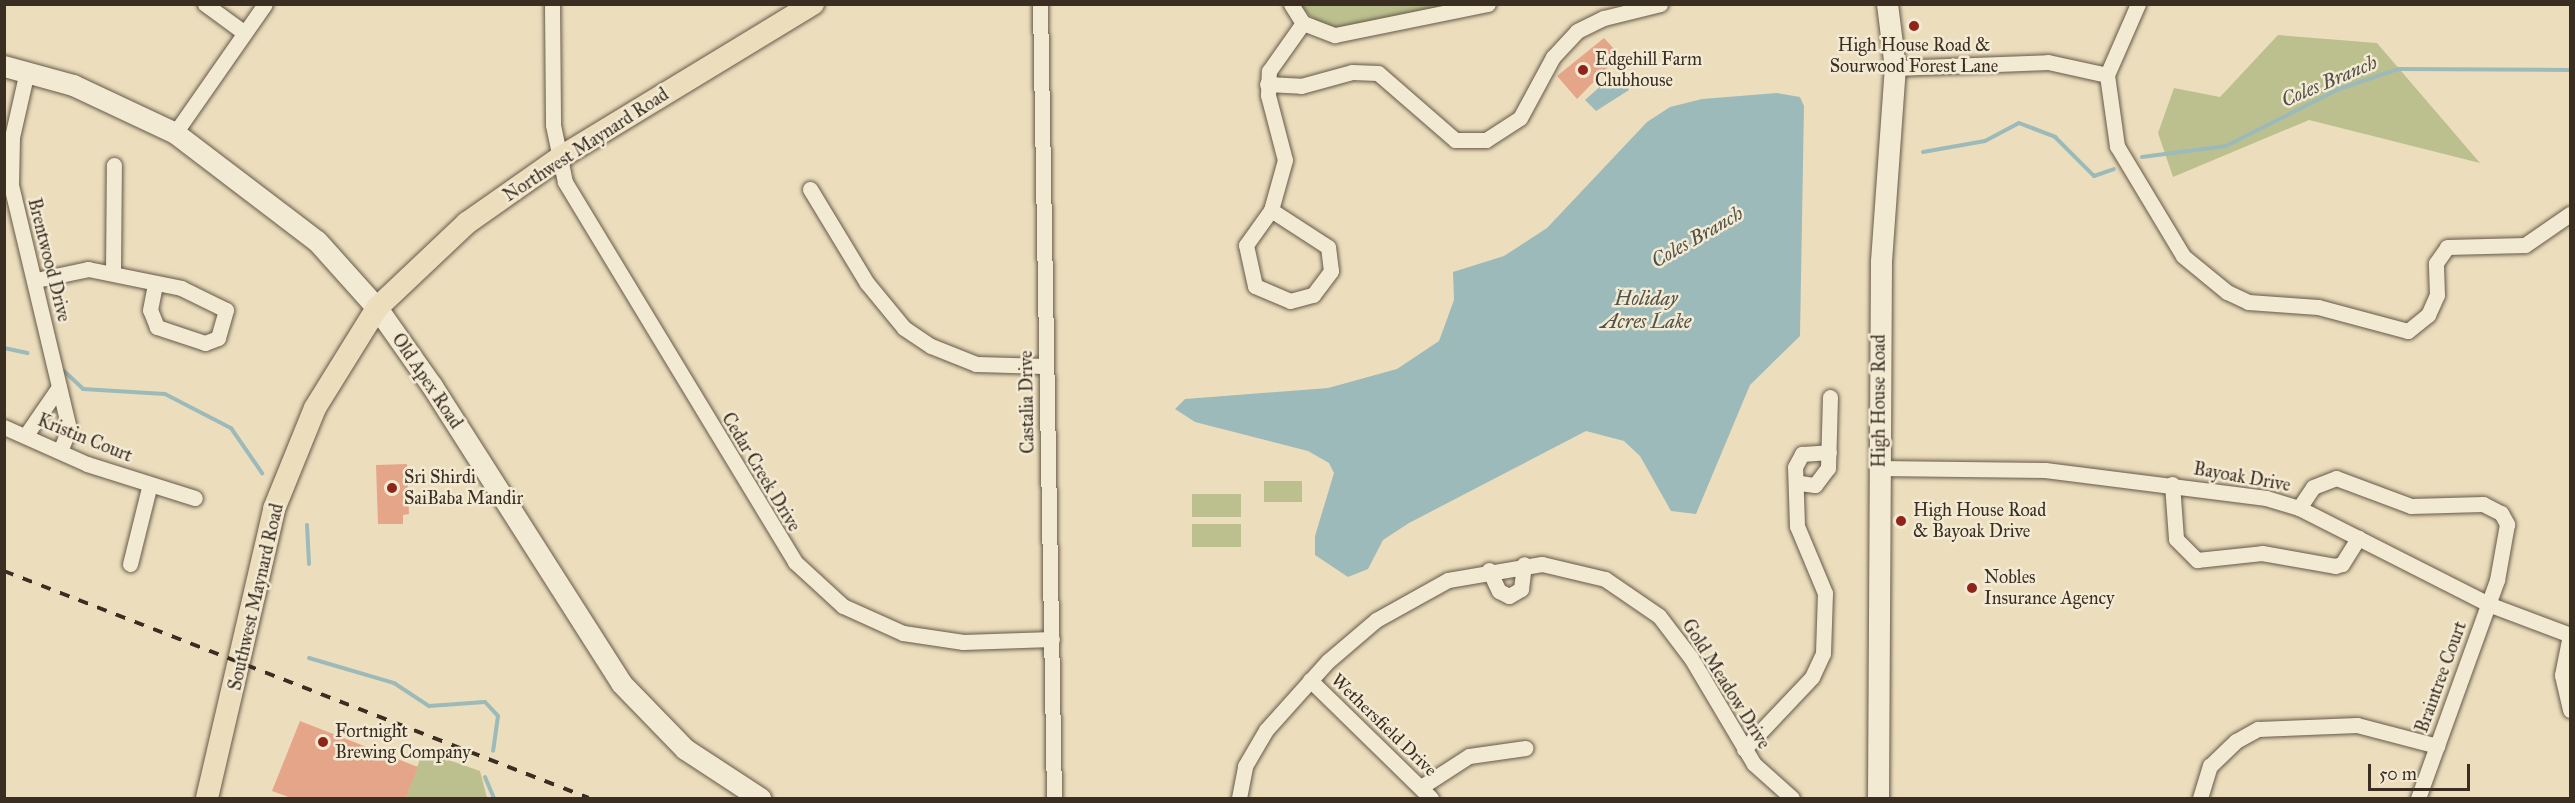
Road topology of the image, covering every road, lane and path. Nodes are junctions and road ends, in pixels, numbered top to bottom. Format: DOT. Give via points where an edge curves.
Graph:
graph roads {
  1 [pos="205,4"];
  2 [pos="264,4"];
  3 [pos="552,4"];
  4 [pos="813,4"];
  5 [pos="1040,4"];
  6 [pos="1291,4"];
  7 [pos="1488,4"];
  8 [pos="1660,4"];
  9 [pos="1887,4"];
  10 [pos="2138,4"];
  11 [pos="1304,23"];
  12 [pos="242,31"];
  13 [pos="4,66"];
  14 [pos="1895,68"];
  15 [pos="27,71"];
  16 [pos="2107,75"];
  17 [pos="1268,84"];
  18 [pos="176,133"];
  19 [pos="561,157"];
  20 [pos="114,165"];
  21 [pos="810,189"];
  22 [pos="9,210"];
  23 [pos="1271,210"];
  24 [pos="2571,214"];
  25 [pos="113,271"];
  26 [pos="36,280"];
  27 [pos="155,284"];
  28 [pos="377,309"];
  29 [pos="1046,366"];
  30 [pos="59,387"];
  31 [pos="1830,397"];
  32 [pos="4,427"];
  33 [pos="26,435"];
  34 [pos="60,451"];
  35 [pos="1829,452"];
  36 [pos="1878,468"];
  37 [pos="1800,483"];
  38 [pos="150,484"];
  39 [pos="2172,484"];
  40 [pos="195,498"];
  41 [pos="2299,508"];
  42 [pos="2358,538"];
  43 [pos="130,564"];
  44 [pos="1524,564"];
  45 [pos="1489,570"];
  46 [pos="2488,603"];
  47 [pos="2571,635"];
  48 [pos="1052,639"];
  49 [pos="1310,680"];
  50 [pos="2571,710"];
  51 [pos="2437,746"];
  52 [pos="1525,748"];
  53 [pos="1744,749"];
  54 [pos="1426,793"];
  55 [pos="207,798"];
  56 [pos="760,798"];
  57 [pos="1054,798"];
  58 [pos="1239,798"];
  59 [pos="1792,798"];
  60 [pos="1878,798"];
  61 [pos="2200,798"];
  62 [pos="2418,798"];
  1 -- 12 [label="street"];
  2 -- 12 [label="street"];
  3 -- 19 [label="street, Cedar Creek Drive" via="552,114"];
  4 -- 19 [label="main road, Northwest Maynard Road"];
  5 -- 29 [label="street, Castalia Drive"];
  6 -- 11 [label="street"];
  7 -- 11 [label="street" via="1348,34"];
  8 -- 17 [label="street" via="1604,18 1577,31 1553,57 1520,118 1486,140 1455,140 1378,73 1352,72 1301,86"];
  9 -- 14 [label="main road, High House Road"];
  10 -- 16 [label="street"];
  11 -- 17 [label="street" via="1276,54"];
  12 -- 18 [label="street"];
  13 -- 15 [label="main road, Old Apex Road"];
  14 -- 16 [label="street" via="2048,62"];
  14 -- 36 [label="main road, High House Road" via="1881,261"];
  15 -- 18 [label="main road, Old Apex Road" via="73,85"];
  15 -- 22 [label="street, Brentwood Drive" via="12,137"];
  16 -- 24 [label="street" via="2112,130 2142,193 2193,267 2248,302 2318,307 2408,331 2428,315 2437,295 2436,263 2447,247 2525,246"];
  17 -- 23 [label="street" via="1285,160"];
  18 -- 28 [label="main road, Old Apex Road" via="317,241"];
  19 -- 28 [label="main road, Northwest Maynard Road" via="467,224"];
  19 -- 48 [label="street, Cedar Creek Drive" via="576,202 771,526 816,585 871,620 922,638"];
  20 -- 25 [label="street"];
  21 -- 29 [label="street" via="867,282 904,328 931,346 976,364"];
  22 -- 26 [label="street, Brentwood Drive"];
  23 -- 23 [label="street" via="1328,247 1326,283 1302,300 1266,293 1255,286 1249,273 1246,245"];
  25 -- 26 [label="street" via="67,271"];
  25 -- 27 [label="street"];
  26 -- 30 [label="street, Brentwood Drive"];
  27 -- 27 [label="street" via="222,305 227,317 218,338 206,343 157,327 150,310"];
  28 -- 55 [label="main road, Southwest Maynard Road" via="315,408 274,509"];
  28 -- 56 [label="main road, Old Apex Road" via="621,683 685,749"];
  29 -- 48 [label="street, Castalia Drive"];
  30 -- 33 [label="street"];
  30 -- 34 [label="street, Brentwood Drive" via="69,429"];
  31 -- 35 [label="street"];
  32 -- 33 [label="street, Kristin Court"];
  33 -- 34 [label="street, Kristin Court"];
  34 -- 38 [label="street, Kristin Court"];
  35 -- 37 [label="street" via="1826,476 1815,485"];
  35 -- 37 [label="street" via="1799,457"];
  36 -- 39 [label="street, Bayoak Drive" via="2045,470"];
  36 -- 60 [label="main road, High House Road"];
  37 -- 53 [label="street" via="1797,526 1825,593 1823,653 1812,677"];
  38 -- 40 [label="street, Kristin Court"];
  38 -- 43 [label="street"];
  39 -- 41 [label="street, Bayoak Drive"];
  39 -- 42 [label="street" via="2176,539 2197,560 2262,553 2335,566 2342,564"];
  41 -- 42 [label="street, Bayoak Drive"];
  41 -- 46 [label="street, Braintree Court" via="2313,487 2336,478 2411,506 2493,507 2507,525 2508,539"];
  42 -- 46 [label="street, Bayoak Drive"];
  44 -- 45 [label="street, Gold Meadow Drive"];
  44 -- 45 [label="street" via="1521,589 1509,596 1499,591"];
  44 -- 53 [label="street, Gold Meadow Drive" via="1591,574 1644,604 1680,642"];
  45 -- 49 [label="street, Gold Meadow Drive" via="1448,580 1399,606 1348,643"];
  46 -- 47 [label="street, Bayoak Drive"];
  46 -- 51 [label="street, Braintree Court"];
  47 -- 50 [label="street" via="2562,675"];
  48 -- 57 [label="street, Castalia Drive"];
  49 -- 54 [label="street, Wethersfield Drive"];
  49 -- 58 [label="street, Gold Meadow Drive" via="1255,747"];
  51 -- 61 [label="street" via="2365,726 2258,729 2236,741 2210,766"];
  51 -- 62 [label="street, Braintree Court"];
  52 -- 54 [label="street" via="1469,756"];
  53 -- 59 [label="street, Gold Meadow Drive" via="1768,782"];
}
